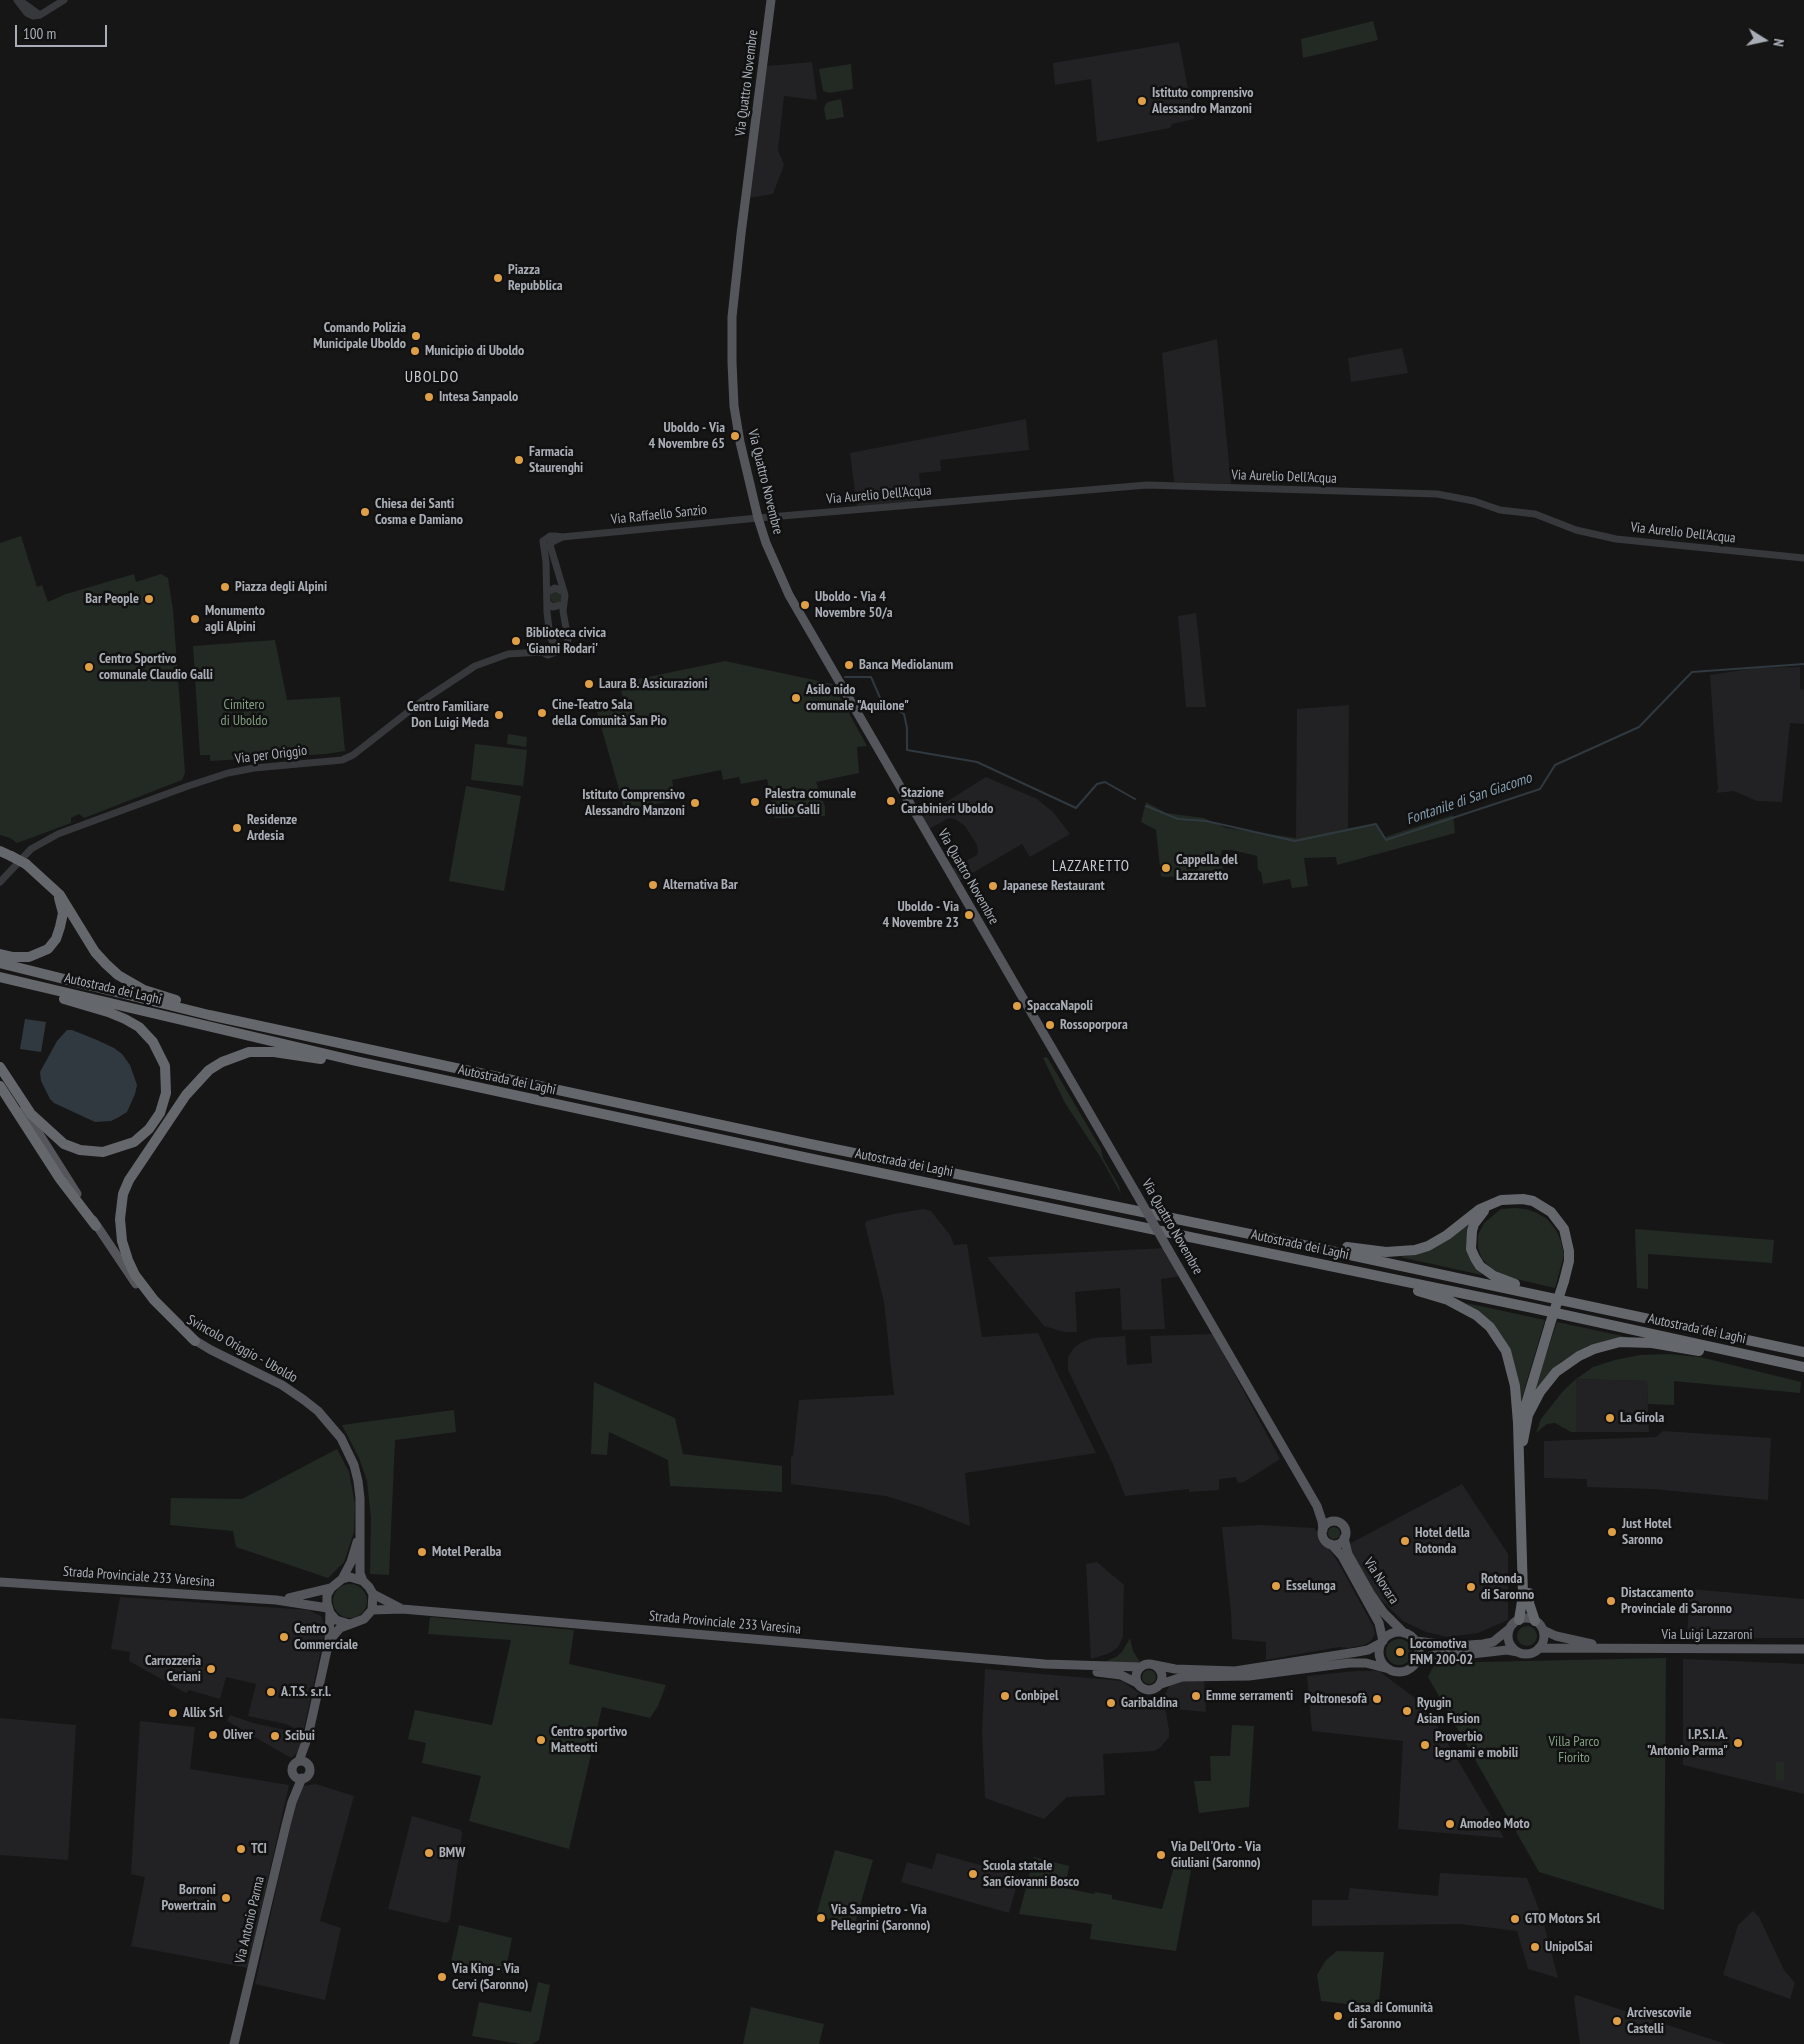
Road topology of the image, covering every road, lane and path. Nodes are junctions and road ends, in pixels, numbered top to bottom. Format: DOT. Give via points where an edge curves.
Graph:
graph roads {
  1 [pos="18,0"];
  2 [pos="64,0"];
  3 [pos="771,0"];
  4 [pos="758,518"];
  5 [pos="562,537"];
  6 [pos="543,541"];
  7 [pos="551,551"];
  8 [pos="1804,558"];
  9 [pos="547,592"];
  10 [pos="564,592"];
  11 [pos="547,603"];
  12 [pos="564,604"];
  13 [pos="550,637"];
  14 [pos="559,651"];
  15 [pos="542,652"];
  16 [pos="0,851"];
  17 [pos="0,882"];
  18 [pos="53,886"];
  19 [pos="0,954"];
  20 [pos="0,963"];
  21 [pos="0,977"];
  22 [pos="0,983"];
  23 [pos="209,1015"];
  24 [pos="356,1061"];
  25 [pos="0,1067"];
  26 [pos="0,1072"];
  27 [pos="0,1086"];
  28 [pos="1494,1203"];
  29 [pos="96,1226"];
  30 [pos="1289,1242"];
  31 [pos="1370,1274"];
  32 [pos="1568,1302"];
  33 [pos="195,1341"];
  34 [pos="1739,1352"];
  35 [pos="1804,1352"];
  36 [pos="1804,1366"];
  37 [pos="1521,1442"];
  38 [pos="1308,1490"];
  39 [pos="1317,1506"];
  40 [pos="1334,1521"];
  41 [pos="1323,1530"];
  42 [pos="360,1532"];
  43 [pos="1344,1538"];
  44 [pos="1331,1544"];
  45 [pos="342,1579"];
  46 [pos="363,1581"];
  47 [pos="0,1582"];
  48 [pos="330,1588"];
  49 [pos="372,1594"];
  50 [pos="276,1600"];
  51 [pos="402,1609"];
  52 [pos="372,1610"];
  53 [pos="329,1611"];
  54 [pos="1519,1620"];
  55 [pos="1535,1621"];
  56 [pos="348,1624"];
  57 [pos="1510,1629"];
  58 [pos="1543,1630"];
  59 [pos="1405,1633"];
  60 [pos="329,1641"];
  61 [pos="1416,1641"];
  62 [pos="1382,1642"];
  63 [pos="1539,1648"];
  64 [pos="1609,1648"];
  65 [pos="1804,1649"];
  66 [pos="1519,1653"];
  67 [pos="1417,1660"];
  68 [pos="1045,1664"];
  69 [pos="1154,1665"];
  70 [pos="1141,1667"];
  71 [pos="1389,1668"];
  72 [pos="1137,1683"];
  73 [pos="1161,1684"];
  74 [pos="303,1762"];
  75 [pos="292,1772"];
  76 [pos="302,1778"];
  77 [pos="292,1802"];
  78 [pos="234,2044"];
  1 -- 2 [label="street" via="33,16"];
  3 -- 4 [label="main road, Via Quattro Novembre" via="734,287 732,325 734,406"];
  4 -- 5 [label="street, Via Raffaello Sanzio"];
  4 -- 8 [label="street, Via Aurelio Dell'Acqua" via="1130,486 1437,494 1474,500 1500,510 1535,514 1571,529 1598,535"];
  4 -- 38 [label="main road, Via Quattro Novembre, bridge" via="789,595"];
  5 -- 6 [label="street, Via Raffaello Sanzio" via="550,536"];
  5 -- 7 [label="street" via="551,543"];
  6 -- 7 [label="street"];
  6 -- 9 [label="street"];
  7 -- 10 [label="street"];
  9 -- 10 [label="street" via="555,588"];
  9 -- 11 [label="street"];
  10 -- 12 [label="street"];
  11 -- 12 [label="street" via="553,606"];
  11 -- 13 [label="street"];
  12 -- 14 [label="street" via="568,639 567,645"];
  13 -- 14 [label="street"];
  13 -- 15 [label="street" via="549,645"];
  14 -- 15 [label="street, Via per Origgio" via="548,655"];
  15 -- 17 [label="street, Via per Origgio" via="508,654 475,666 354,755 342,760 254,768 188,786 42,842 26,853"];
  16 -- 18 [label="highway, bridge" via="26,864"];
  18 -- 19 [label="highway" via="63,913 56,939 48,948 29,957"];
  18 -- 23 [label="highway" via="96,952 118,975 144,990"];
  20 -- 23 [label="highway, Autostrada dei Laghi"];
  21 -- 24 [label="highway, Autostrada dei Laghi"];
  22 -- 25 [label="highway" via="108,1012 139,1027 153,1042 165,1066 164,1103 156,1122 134,1142 103,1152 80,1150 64,1144 36,1119"];
  23 -- 30 [label="highway, Autostrada dei Laghi" via="810,1144"];
  24 -- 31 [label="highway, Autostrada dei Laghi"];
  24 -- 33 [label="highway" via="249,1052 222,1062 209,1070 186,1095 129,1180 120,1219 128,1260 154,1300"];
  26 -- 29 [label="main road, Svincolo Origgio - Uboldo"];
  27 -- 29 [label="highway" via="60,1179"];
  28 -- 30 [label="highway" via="1480,1209 1438,1241 1416,1250 1374,1252 1330,1244"];
  28 -- 32 [label="highway" via="1478,1217 1472,1231 1472,1249 1480,1266 1494,1276"];
  28 -- 37 [label="highway, bridge" via="1512,1199 1533,1201 1551,1212 1568,1240 1569,1262 1524,1410"];
  29 -- 33 [label="main road, Svincolo Origgio - Uboldo" via="147,1300 172,1325"];
  30 -- 32 [label="highway, Autostrada dei Laghi"];
  31 -- 34 [label="highway, Autostrada dei Laghi"];
  31 -- 37 [label="highway" via="1464,1307 1490,1327 1506,1351 1515,1386"];
  32 -- 35 [label="highway, Autostrada dei Laghi"];
  33 -- 42 [label="main road, Svincolo Origgio - Uboldo" via="282,1385 324,1418 354,1464 360,1498"];
  34 -- 36 [label="highway, Autostrada dei Laghi"];
  34 -- 37 [label="highway" via="1710,1352 1636,1342 1620,1342 1594,1349 1564,1365 1544,1386 1528,1415"];
  37 -- 54 [label="highway" via="1523,1594"];
  37 -- 55 [label="highway" via="1530,1603"];
  38 -- 39 [label="main road, Via Novara"];
  39 -- 40 [label="main road, Via Novara"];
  39 -- 41 [label="main road, Via Novara"];
  40 -- 41 [label="main road" via="1327,1523"];
  40 -- 43 [label="main road, Via Novara" via="1344,1527"];
  41 -- 44 [label="main road, Via Novara" via="1323,1537"];
  42 -- 45 [label="main road, Svincolo Origgio - Uboldo"];
  42 -- 46 [label="main road, Svincolo Origgio - Uboldo" via="360,1574"];
  43 -- 44 [label="main road" via="1340,1543"];
  43 -- 59 [label="main road, Via Novara" via="1348,1554 1370,1593 1384,1613"];
  44 -- 62 [label="main road, Via Novara" via="1342,1556 1379,1623"];
  45 -- 46 [label="main road" via="350,1577"];
  45 -- 48 [label="main road"];
  46 -- 49 [label="main road"];
  47 -- 50 [label="main road, Strada Provinciale 233 Varesina"];
  48 -- 50 [label="main road, Strada Provinciale 233 Varesina"];
  48 -- 53 [label="main road" via="327,1595"];
  49 -- 51 [label="main road, Strada Provinciale 233 Varesina"];
  49 -- 52 [label="main road"];
  50 -- 53 [label="main road, Strada Provinciale 233 Varesina"];
  51 -- 52 [label="main road, Strada Provinciale 233 Varesina"];
  51 -- 68 [label="main road, Strada Provinciale 233 Varesina"];
  52 -- 56 [label="main road" via="364,1620"];
  53 -- 56 [label="main road" via="336,1620"];
  53 -- 60 [label="main road"];
  54 -- 55 [label="main road" via="1530,1618"];
  54 -- 57 [label="main road"];
  55 -- 58 [label="main road"];
  56 -- 60 [label="main road"];
  57 -- 61 [label="main road" via="1493,1642 1483,1644 1456,1646"];
  57 -- 66 [label="main road" via="1508,1640"];
  58 -- 63 [label="main road" via="1544,1640"];
  58 -- 64 [label="main road, Via Luigi Lazzaroni"];
  59 -- 61 [label="main road"];
  59 -- 62 [label="main road" via="1392,1633"];
  60 -- 74 [label="main road"];
  61 -- 67 [label="main road"];
  62 -- 69 [label="main road" via="1368,1650 1235,1671"];
  62 -- 71 [label="main road" via="1380,1657"];
  63 -- 64 [label="main road, Via Luigi Lazzaroni"];
  63 -- 66 [label="main road" via="1530,1654"];
  64 -- 65 [label="main road, Via Luigi Lazzaroni"];
  66 -- 67 [label="main road" via="1507,1650 1437,1654"];
  67 -- 71 [label="main road" via="1404,1671"];
  68 -- 70 [label="main road, Strada Provinciale 233 Varesina"];
  68 -- 72 [label="main road, Strada Provinciale 233 Varesina" via="1121,1675"];
  69 -- 70 [label="main road"];
  69 -- 73 [label="main road" via="1161,1671"];
  70 -- 72 [label="main road" via="1136,1674"];
  71 -- 73 [label="main road" via="1349,1663 1249,1676 1182,1677"];
  72 -- 73 [label="main road" via="1147,1691 1155,1690"];
  74 -- 75 [label="main road" via="294,1765"];
  74 -- 76 [label="main road" via="310,1768 309,1774"];
  75 -- 76 [label="main road" via="297,1778"];
  75 -- 77 [label="main road, Via Antonio Parma"];
  76 -- 77 [label="main road, Via Antonio Parma"];
  77 -- 78 [label="main road, Via Antonio Parma"];
}
